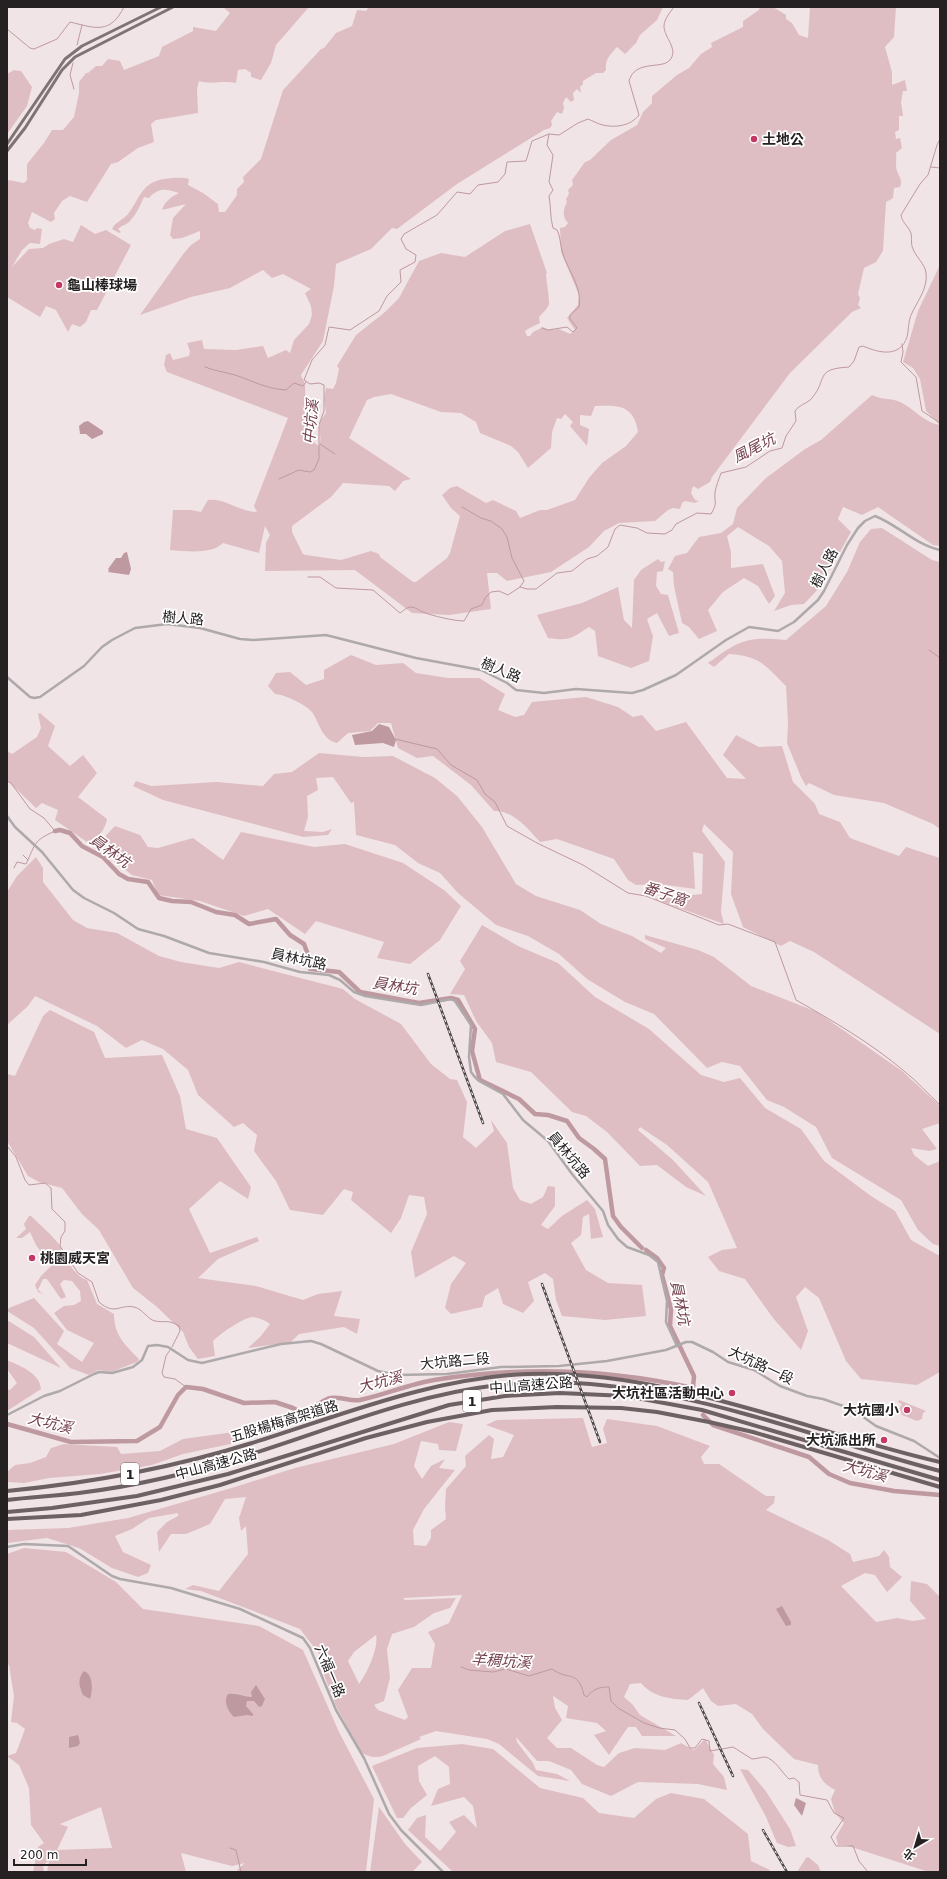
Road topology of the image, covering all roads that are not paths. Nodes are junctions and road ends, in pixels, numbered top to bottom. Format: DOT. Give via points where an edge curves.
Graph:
graph roads {
  1 [pos="161,7"];
  2 [pos="173,7"];
  3 [pos="7,144"];
  4 [pos="7,151"];
  5 [pos="940,550"];
  6 [pos="7,677"];
  7 [pos="7,816"];
  8 [pos="682,1344"];
  9 [pos="678,1346"];
  10 [pos="7,1415"];
  11 [pos="940,1458"];
  12 [pos="940,1462"];
  13 [pos="940,1471"];
  14 [pos="940,1480"];
  15 [pos="940,1487"];
  16 [pos="7,1491"];
  17 [pos="7,1500"];
  18 [pos="7,1512"];
  19 [pos="7,1519"];
  20 [pos="7,1547"];
  21 [pos="443,1872"];
  1 -- 3 [label="main road" via="82,46 65,59"];
  2 -- 4 [label="main road" via="75,57 62,70"];
  5 -- 6 [label="street, 樹人路" via="928,547 875,516 865,521 847,545 818,600 794,622 778,631 749,627 676,674 644,690 632,693 576,689 544,693 516,690 481,670 416,658 326,635 240,640 200,628 167,624 135,628 112,640 84,666 40,697 30,697"];
  7 -- 9 [label="street, 員林坑路" via="15,827 33,842 73,890 138,929 209,953 264,962 300,972 329,975 340,980 354,992 365,996 421,1005 452,999 456,1001 471,1024 469,1057 474,1076 478,1081 503,1094 522,1120 551,1145 603,1211 608,1225 618,1239 658,1262 666,1295 666,1322"];
  8 -- 9 [label="street, 大坑路二段"];
  8 -- 11 [label="street, 大坑路一段" via="695,1342 728,1362 754,1370 780,1386 852,1409 876,1426 914,1441"];
  9 -- 10 [label="street, 大坑路二段" via="607,1361 559,1366 501,1367 447,1374 397,1375 378,1371 321,1344 311,1342 267,1346 202,1363 188,1360 173,1349 157,1345 148,1346 142,1360 133,1367 88,1376"];
  12 -- 16 [label="highway, 五股楊梅高架道路 / 1" via="707,1397 617,1379 556,1374 499,1376 452,1383 187,1461 114,1478"];
  13 -- 17 [label="highway, 中山高速公路 / 1" via="680,1398 616,1386 534,1382 433,1396 356,1418 247,1455 151,1480 80,1493"];
  14 -- 18 [label="highway, 中山高速公路 / 1" via="702,1410 626,1396 560,1393 505,1396 449,1405 228,1474 137,1496"];
  15 -- 19 [label="highway, 1" via="753,1432 709,1422 620,1408 557,1407 492,1410 426,1422 220,1485 161,1500 81,1515"];
  20 -- 21 [label="street, 六福一路" via="24,1544 68,1546 112,1576 171,1588 240,1609 303,1638 310,1648 336,1710 364,1758 389,1814 401,1830"];
}
